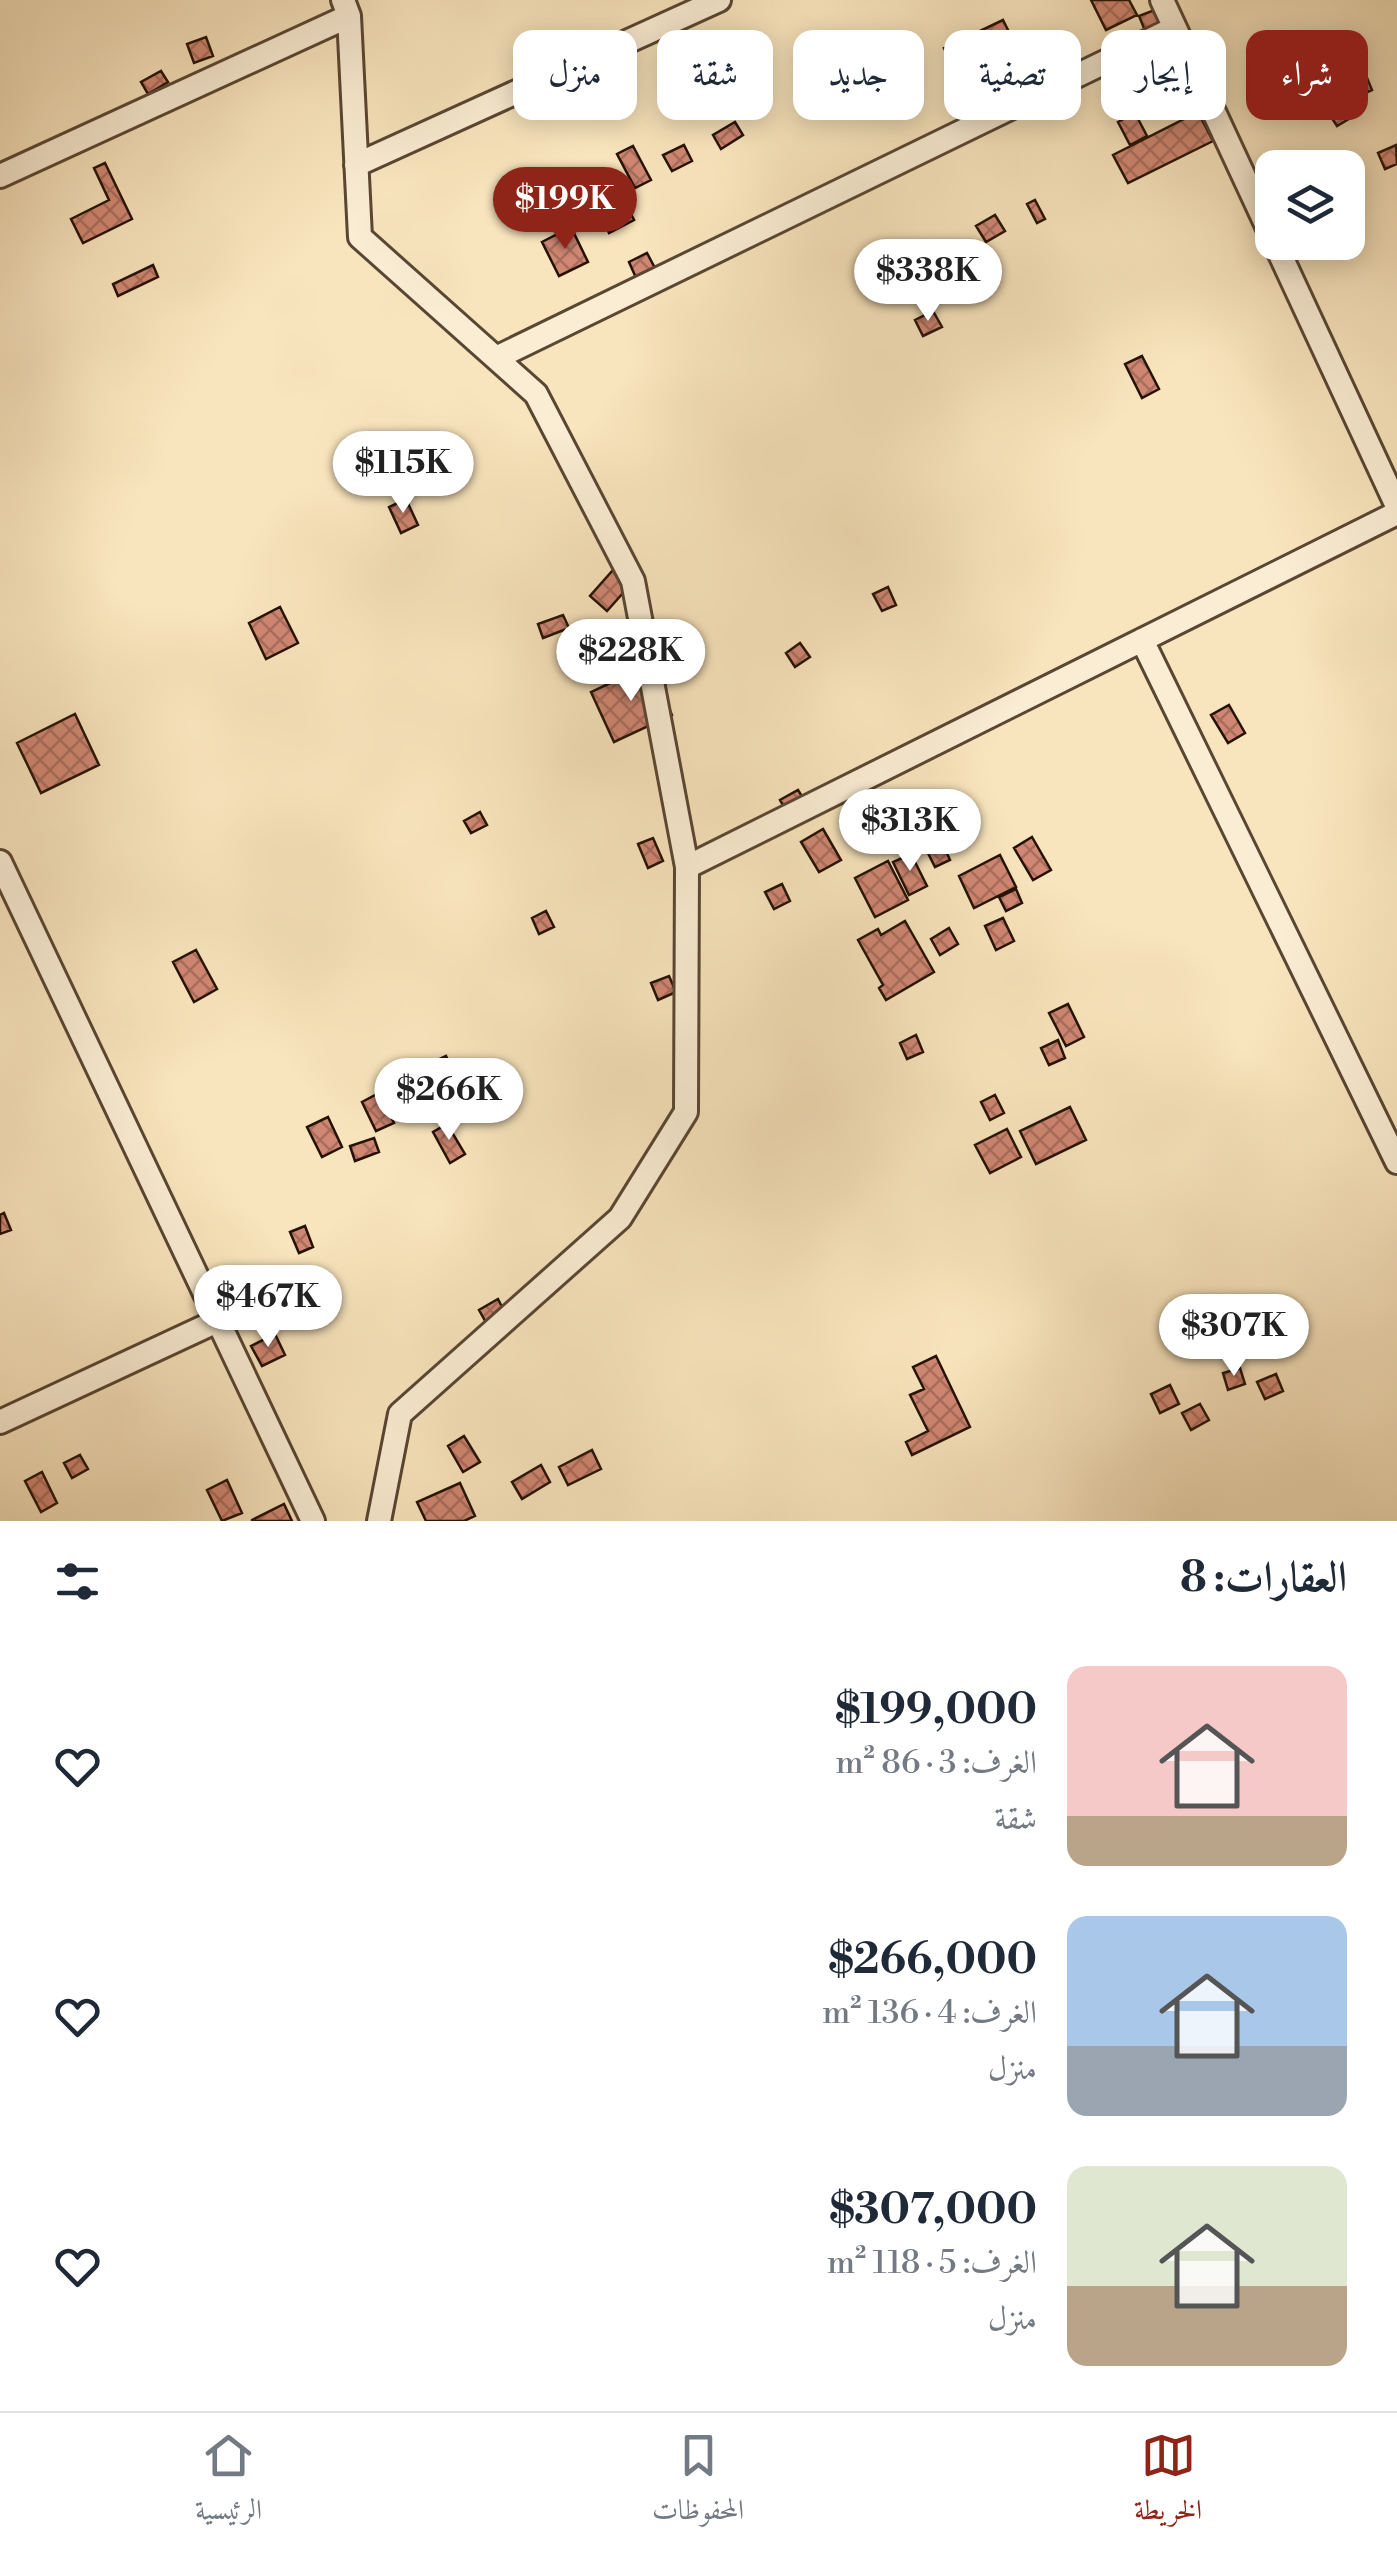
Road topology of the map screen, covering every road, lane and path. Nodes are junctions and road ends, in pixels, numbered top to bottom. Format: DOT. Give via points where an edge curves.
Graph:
graph roads {
  1 [pos="720,0"];
  2 [pos="1162,0"];
  3 [pos="346,8"];
  4 [pos="1174,28"];
  5 [pos="356,165"];
  6 [pos="0,176"];
  7 [pos="496,358"];
  8 [pos="1397,509"];
  9 [pos="1142,640"];
  10 [pos="0,862"];
  11 [pos="687,868"];
  12 [pos="1397,1162"];
  13 [pos="217,1320"];
  14 [pos="0,1422"];
  15 [pos="312,1521"];
  16 [pos="379,1521"];
  1 -- 5 [label="street"];
  2 -- 4 [label="street"];
  3 -- 5 [label="street"];
  3 -- 6 [label="street"];
  4 -- 7 [label="street"];
  4 -- 8 [label="street"];
  5 -- 7 [label="street" via="360,238"];
  7 -- 11 [label="street" via="536,394 632,581"];
  8 -- 9 [label="street"];
  9 -- 11 [label="street"];
  9 -- 12 [label="street"];
  10 -- 13 [label="street"];
  11 -- 16 [label="street" via="686,1112 620,1218 400,1414"];
  13 -- 14 [label="street"];
  13 -- 15 [label="street"];
}
